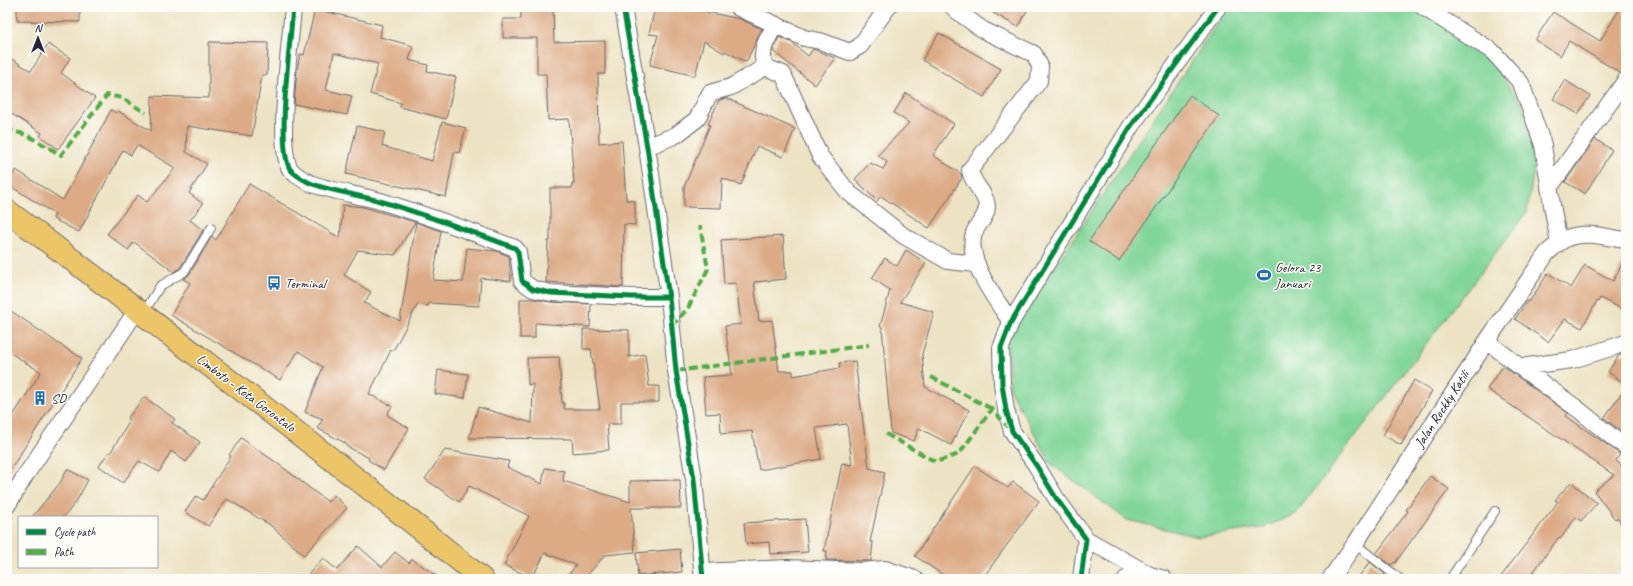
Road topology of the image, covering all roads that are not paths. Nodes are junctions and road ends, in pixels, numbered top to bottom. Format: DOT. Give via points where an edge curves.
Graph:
graph roads {
  1 [pos="293,7"];
  2 [pos="623,7"];
  3 [pos="737,7"];
  4 [pos="888,7"];
  5 [pos="1218,7"];
  6 [pos="1423,7"];
  7 [pos="953,8"];
  8 [pos="776,25"];
  9 [pos="765,67"];
  10 [pos="1626,80"];
  11 [pos="647,148"];
  12 [pos="1549,188"];
  13 [pos="7,211"];
  14 [pos="211,228"];
  15 [pos="1626,240"];
  16 [pos="1559,243"];
  17 [pos="977,264"];
  18 [pos="669,297"];
  19 [pos="140,312"];
  20 [pos="1011,322"];
  21 [pos="1486,341"];
  22 [pos="1626,343"];
  23 [pos="1520,367"];
  24 [pos="1626,446"];
  25 [pos="7,506"];
  26 [pos="1495,511"];
  27 [pos="1086,539"];
  28 [pos="1355,544"];
  29 [pos="702,575"];
  30 [pos="1157,577"];
  31 [pos="482,579"];
  32 [pos="915,579"];
  33 [pos="1082,579"];
  34 [pos="1126,579"];
  35 [pos="1330,579"];
  36 [pos="1400,579"];
  37 [pos="1450,579"];
  1 -- 18 [label="street" via="284,120 285,153 290,169 299,176 310,183 380,201 515,248 518,252 522,281 533,289 551,293"];
  2 -- 11 [label="street"];
  3 -- 8 [label="street"];
  4 -- 8 [label="street" via="860,46 850,52 810,40"];
  5 -- 20 [label="street" via="1131,126"];
  6 -- 12 [label="street" via="1492,51 1521,83 1543,145"];
  7 -- 17 [label="street" via="983,30 1034,54 1040,66 1039,81 970,170 971,177 984,197 987,207 984,219 974,233 971,249"];
  8 -- 9 [label="street" via="763,48 762,60"];
  9 -- 11 [label="street" via="731,87 710,94 696,119 676,135"];
  9 -- 17 [label="street" via="783,74 820,156 848,192 904,236 948,261"];
  10 -- 12 [label="street"];
  11 -- 18 [label="street"];
  12 -- 16 [label="street"];
  13 -- 19 [label="highway, Limboto - Kota Gorontalo"];
  14 -- 19 [label="lane" via="184,272 160,286"];
  15 -- 16 [label="street" via="1581,235"];
  16 -- 21 [label="street, Jalan Rockky Katili" via="1547,253"];
  17 -- 20 [label="street" via="991,292"];
  18 -- 29 [label="street" via="676,371 694,479"];
  19 -- 25 [label="street" via="25,476"];
  19 -- 31 [label="highway, Limboto - Kota Gorontalo" via="410,519"];
  20 -- 27 [label="street" via="1002,348 1002,384 1012,431"];
  21 -- 23 [label="street"];
  21 -- 28 [label="street, Jalan Rockky Katili"];
  22 -- 23 [label="street" via="1572,360"];
  23 -- 24 [label="street" via="1579,410 1617,442"];
  26 -- 37 [label="lane"];
  27 -- 30 [label="street"];
  27 -- 33 [label="street"];
  28 -- 35 [label="street, Jalan Rockky Katili"];
  28 -- 36 [label="lane"];
  29 -- 32 [label="street" via="787,568 885,570"];
  30 -- 34 [label="street"];
}
